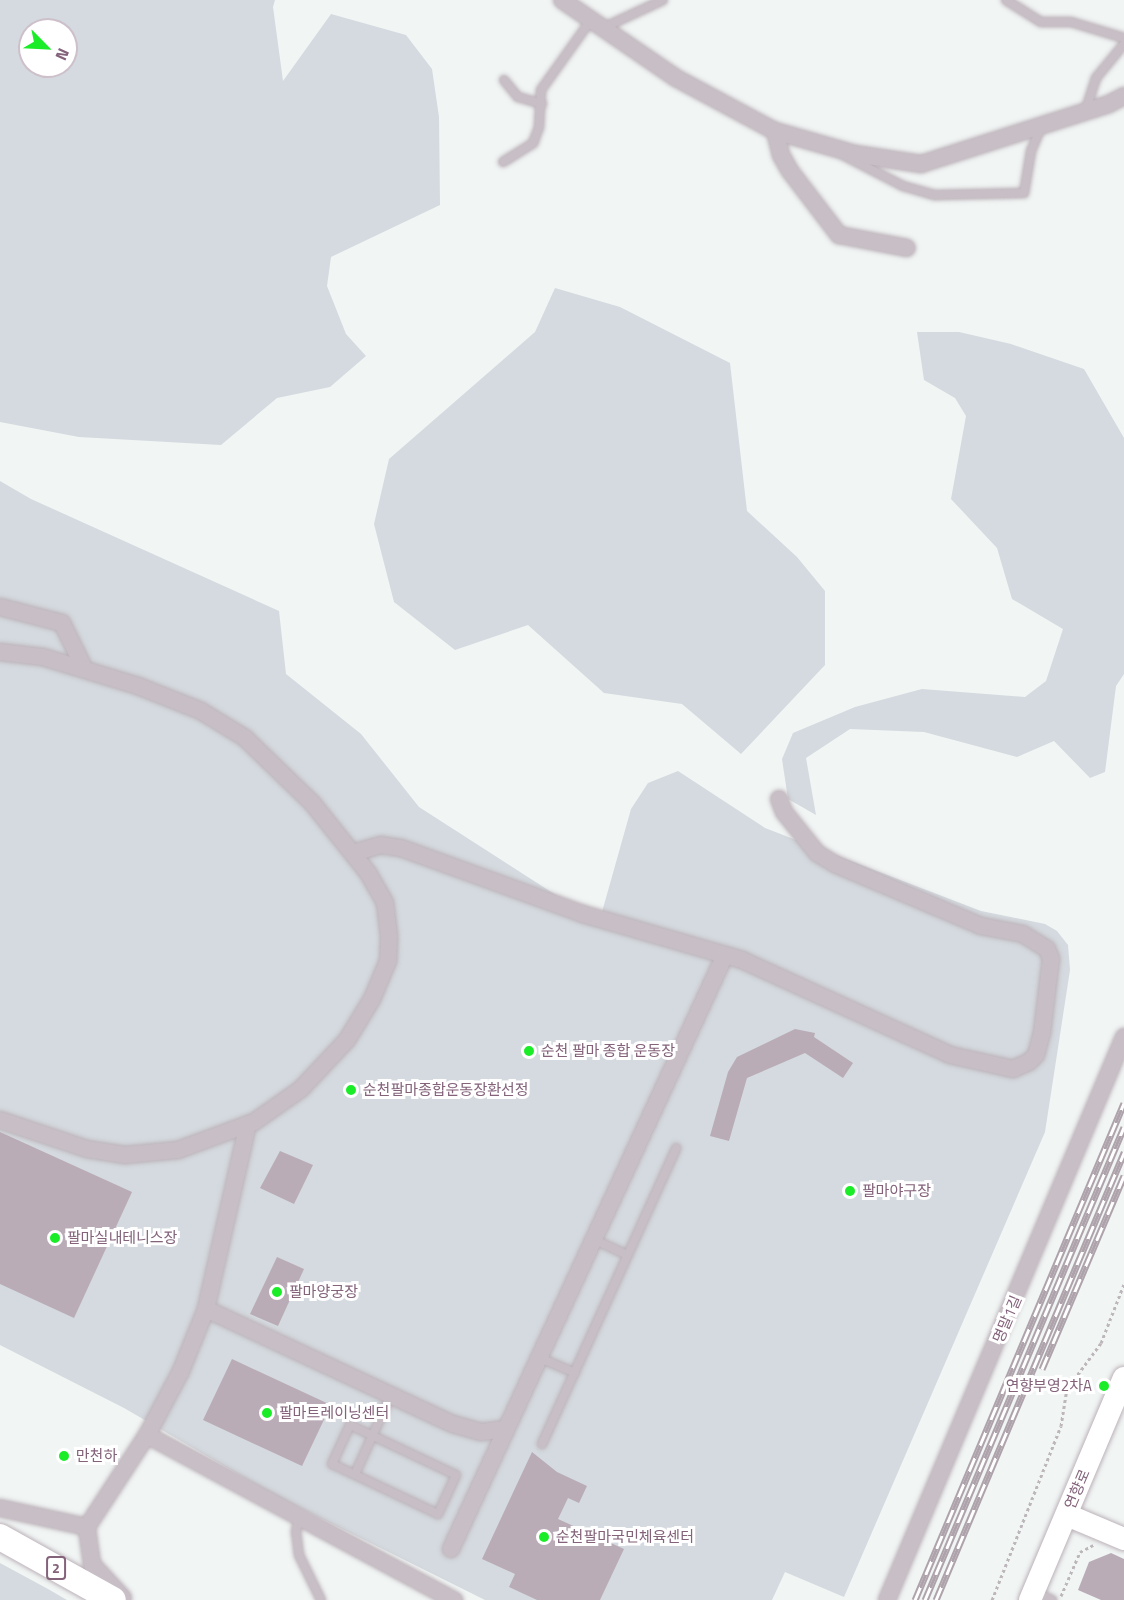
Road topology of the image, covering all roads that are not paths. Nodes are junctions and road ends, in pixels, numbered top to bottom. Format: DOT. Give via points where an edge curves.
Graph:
graph roads {
  1 [pos="562,0"];
  2 [pos="663,0"];
  3 [pos="1006,0"];
  4 [pos="597,24"];
  5 [pos="1124,38"];
  6 [pos="1124,44"];
  7 [pos="504,80"];
  8 [pos="1124,96"];
  9 [pos="542,104"];
  10 [pos="1085,112"];
  11 [pos="1041,127"];
  12 [pos="776,131"];
  13 [pos="836,149"];
  14 [pos="502,162"];
  15 [pos="907,248"];
  16 [pos="0,607"];
  17 [pos="0,652"];
  18 [pos="84,668"];
  19 [pos="778,800"];
  20 [pos="353,852"];
  21 [pos="725,955"];
  22 [pos="1124,1036"];
  23 [pos="0,1120"];
  24 [pos="248,1124"];
  25 [pos="675,1148"];
  26 [pos="595,1240"];
  27 [pos="627,1255"];
  28 [pos="206,1310"];
  29 [pos="540,1358"];
  30 [pos="575,1373"];
  31 [pos="1124,1378"];
  32 [pos="391,1395"];
  33 [pos="506,1429"];
  34 [pos="147,1435"];
  35 [pos="373,1436"];
  36 [pos="542,1444"];
  37 [pos="355,1474"];
  38 [pos="0,1508"];
  39 [pos="1067,1515"];
  40 [pos="300,1516"];
  41 [pos="87,1527"];
  42 [pos="0,1537"];
  43 [pos="1124,1539"];
  44 [pos="451,1549"];
  45 [pos="1039,1597"];
  46 [pos="113,1600"];
  47 [pos="126,1600"];
  48 [pos="321,1600"];
  49 [pos="454,1600"];
  50 [pos="887,1600"];
  1 -- 4 [label="street"];
  2 -- 4 [label="lane"];
  3 -- 5 [label="lane" via="1041,22 1071,22"];
  4 -- 9 [label="lane" via="542,90"];
  4 -- 12 [label="street" via="694,89"];
  6 -- 10 [label="lane" via="1096,78"];
  7 -- 9 [label="lane" via="518,97"];
  8 -- 10 [label="street"];
  9 -- 14 [label="lane" via="540,127 533,143"];
  10 -- 11 [label="street"];
  11 -- 13 [label="street" via="921,164 902,164"];
  11 -- 13 [label="lane" via="1031,151 1024,193 935,195 849,162"];
  12 -- 13 [label="street"];
  12 -- 15 [label="street" via="781,156 790,171 839,235"];
  16 -- 18 [label="street" via="62,623"];
  17 -- 18 [label="street"];
  18 -- 20 [label="street" via="201,711 225,724 272,761"];
  19 -- 21 [label="street" via="817,853 835,864 981,926 1011,930 1042,944 1051,959 1036,1055 1022,1068 1013,1069 950,1055 762,968"];
  20 -- 21 [label="street" via="381,845 401,849 583,914"];
  20 -- 24 [label="street" via="385,903 389,920 388,961 372,999 347,1040 301,1089"];
  21 -- 26 [label="street"];
  22 -- 50 [label="street, 명말1길"];
  23 -- 24 [label="street" via="77,1146 125,1155 178,1150"];
  24 -- 28 [label="street"];
  25 -- 27 [label="lane"];
  26 -- 27 [label="lane"];
  26 -- 29 [label="street"];
  27 -- 30 [label="lane"];
  28 -- 32 [label="street"];
  28 -- 34 [label="street" via="181,1371"];
  29 -- 30 [label="lane"];
  29 -- 33 [label="street"];
  30 -- 36 [label="lane"];
  31 -- 39 [label="main road, 연향로"];
  32 -- 33 [label="street" via="470,1430"];
  32 -- 35 [label="lane"];
  33 -- 44 [label="street"];
  34 -- 40 [label="street"];
  34 -- 41 [label="street"];
  35 -- 37 [label="lane"];
  35 -- 37 [label="lane" via="350,1425 332,1464"];
  35 -- 37 [label="lane" via="456,1475 438,1514"];
  38 -- 41 [label="street"];
  39 -- 43 [label="main road"];
  39 -- 45 [label="main road, 연향로"];
  40 -- 48 [label="lane" via="296,1531 299,1555"];
  40 -- 49 [label="street"];
  41 -- 47 [label="street" via="92,1564"];
  42 -- 46 [label="main road, 2"];
}
